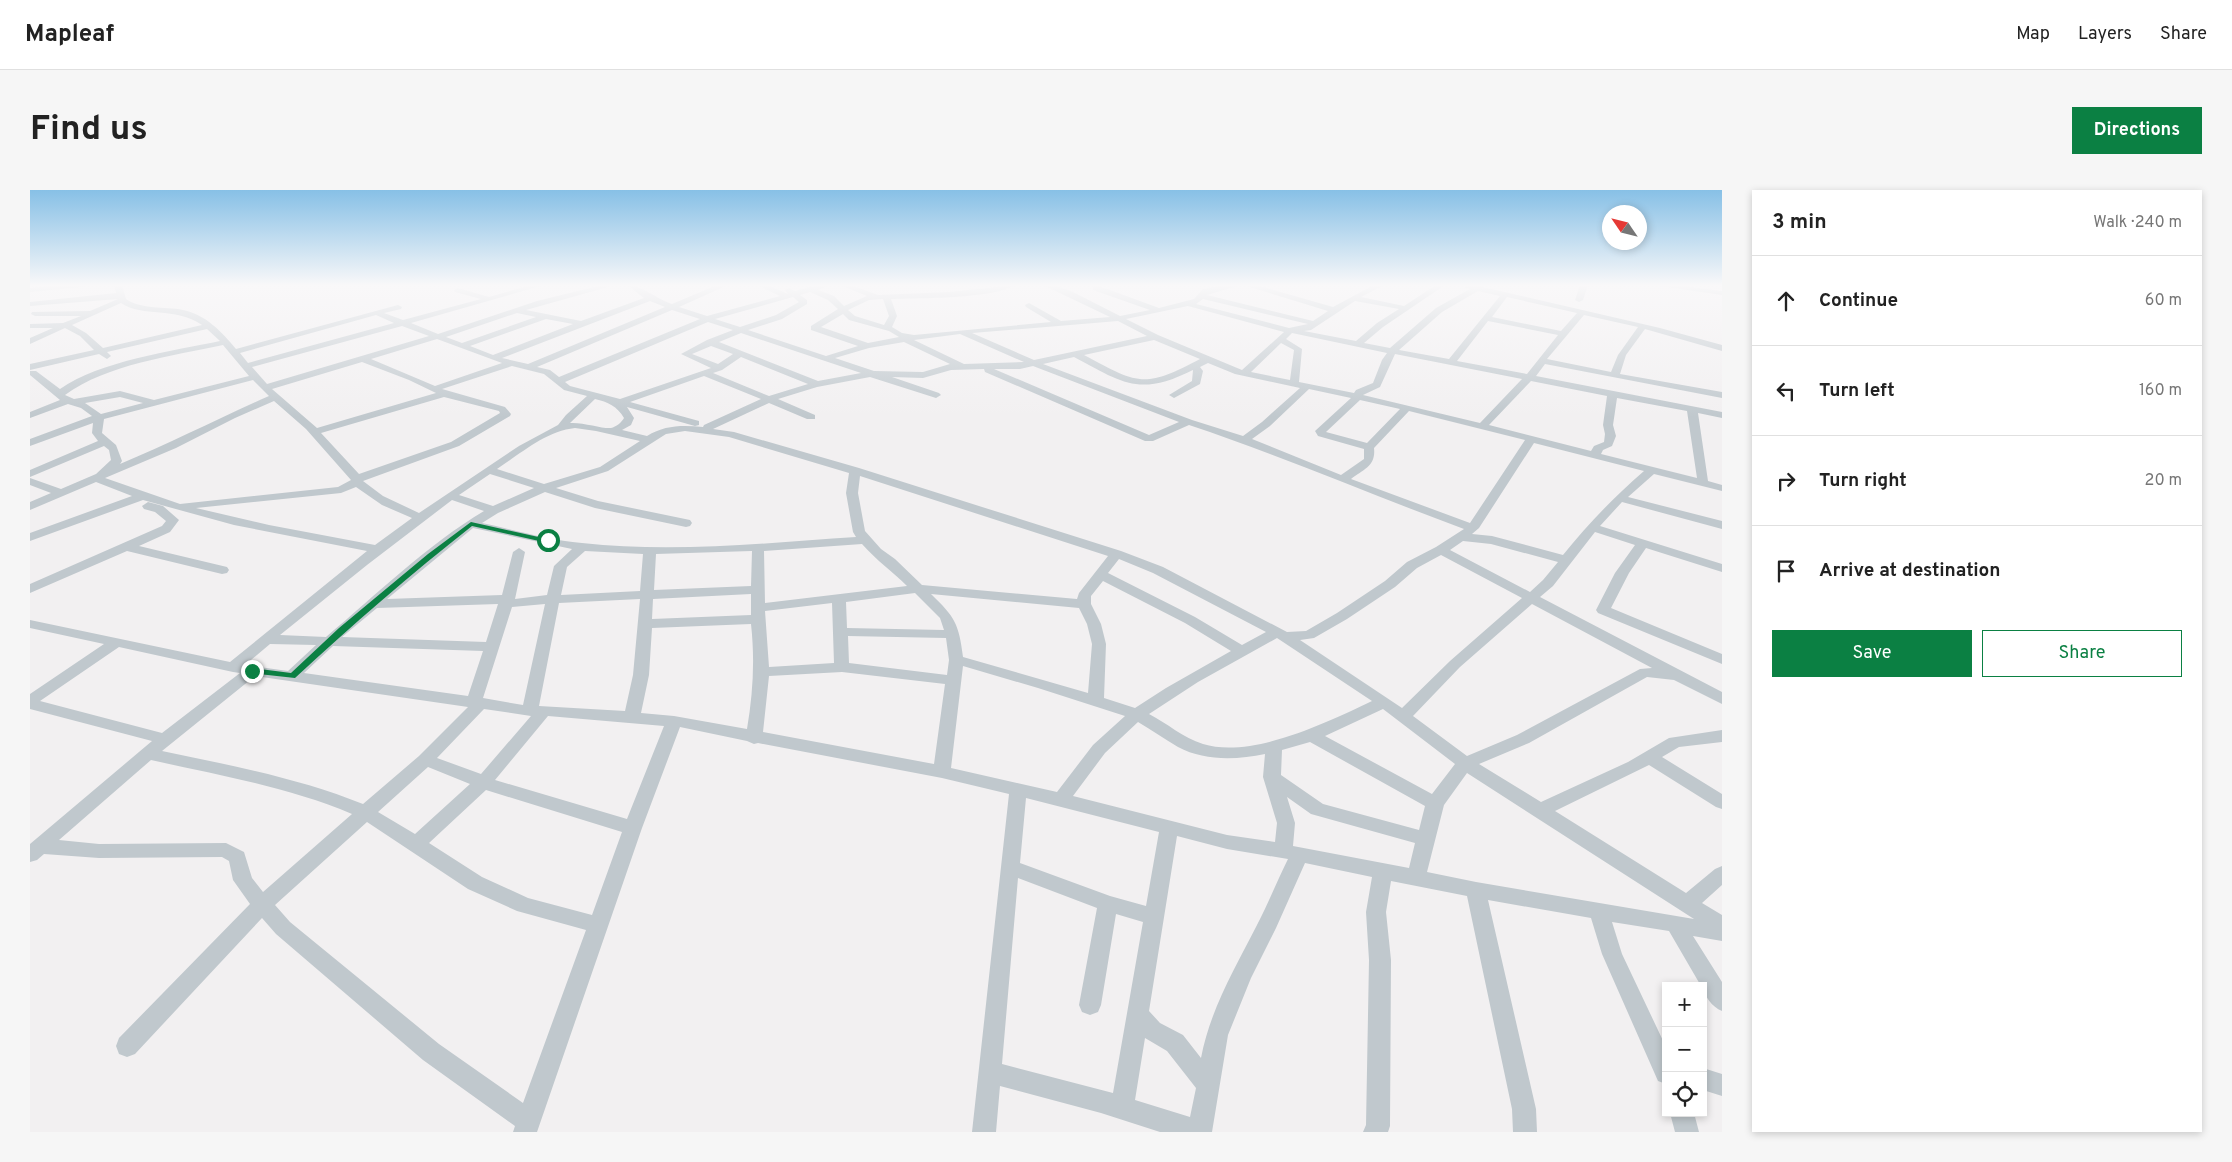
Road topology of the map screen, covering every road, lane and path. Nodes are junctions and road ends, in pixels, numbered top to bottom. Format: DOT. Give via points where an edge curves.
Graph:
graph roads {
  1 [pos="57,329"];
  2 [pos="69,329"];
  3 [pos="197,329"];
  4 [pos="212,329"];
  5 [pos="318,329"];
  6 [pos="381,329"];
  7 [pos="417,329"];
  8 [pos="462,329"];
  9 [pos="510,329"];
  10 [pos="569,329"];
  11 [pos="613,329"];
  12 [pos="682,329"];
  13 [pos="738,329"];
  14 [pos="817,329"];
  15 [pos="888,329"];
  16 [pos="1005,329"];
  17 [pos="1137,329"];
  18 [pos="1282,329"];
  19 [pos="1302,329"];
  20 [pos="1378,329"];
  21 [pos="1418,329"];
  22 [pos="1477,329"];
  23 [pos="1538,329"];
  24 [pos="1567,329"];
  25 [pos="1641,329"];
  26 [pos="1654,329"];
  27 [pos="619,330"];
  28 [pos="741,330"];
  29 [pos="1290,331"];
  30 [pos="635,332"];
  31 [pos="962,332"];
  32 [pos="650,333"];
  33 [pos="672,333"];
  34 [pos="1562,334"];
  35 [pos="436,337"];
  36 [pos="920,337"];
  37 [pos="1155,337"];
  38 [pos="905,339"];
  39 [pos="1280,339"];
  40 [pos="30,341"];
  41 [pos="224,342"];
  42 [pos="710,342"];
  43 [pos="1358,344"];
  44 [pos="461,346"];
  45 [pos="867,346"];
  46 [pos="1722,348"];
  47 [pos="1393,350"];
  48 [pos="101,352"];
  49 [pos="232,352"];
  50 [pos="740,354"];
  51 [pos="1075,354"];
  52 [pos="494,358"];
  53 [pos="362,359"];
  54 [pos="824,359"];
  55 [pos="1206,360"];
  56 [pos="1451,362"];
  57 [pos="511,363"];
  58 [pos="1541,363"];
  59 [pos="1033,364"];
  60 [pos="246,366"];
  61 [pos="961,366"];
  62 [pos="980,366"];
  63 [pos="529,367"];
  64 [pos="116,368"];
  65 [pos="719,368"];
  66 [pos="1203,370"];
  67 [pos="31,372"];
  68 [pos="1241,372"];
  69 [pos="704,374"];
  70 [pos="870,374"];
  71 [pos="923,375"];
  72 [pos="1615,375"];
  73 [pos="255,377"];
  74 [pos="1166,377"];
  75 [pos="1530,378"];
  76 [pos="558,381"];
  77 [pos="817,384"];
  78 [pos="1294,384"];
  79 [pos="906,385"];
  80 [pos="1194,385"];
  81 [pos="1307,386"];
  82 [pos="264,388"];
  83 [pos="439,392"];
  84 [pos="60,394"];
  85 [pos="1612,394"];
  86 [pos="1722,394"];
  87 [pos="936,395"];
  88 [pos="1174,395"];
  89 [pos="1358,396"];
  90 [pos="275,397"];
  91 [pos="591,398"];
  92 [pos="767,400"];
  93 [pos="71,401"];
  94 [pos="616,401"];
  95 [pos="155,403"];
  96 [pos="1407,407"];
  97 [pos="1692,409"];
  98 [pos="30,415"];
  99 [pos="1722,415"];
  100 [pos="100,417"];
  101 [pos="811,417"];
  102 [pos="1188,422"];
  103 [pos="1484,426"];
  104 [pos="562,427"];
  105 [pos="708,427"];
  106 [pos="314,432"];
  107 [pos="611,432"];
  108 [pos="730,434"];
  109 [pos="1532,439"];
  110 [pos="649,440"];
  111 [pos="1244,440"];
  112 [pos="106,441"];
  113 [pos="30,443"];
  114 [pos="1369,446"];
  115 [pos="1595,455"];
  116 [pos="488,470"];
  117 [pos="855,470"];
  118 [pos="1652,470"];
  119 [pos="30,474"];
  120 [pos="355,478"];
  121 [pos="97,479"];
  122 [pos="1343,479"];
  123 [pos="30,481"];
  124 [pos="1703,483"];
  125 [pos="544,488"];
  126 [pos="1722,488"];
  127 [pos="61,493"];
  128 [pos="450,496"];
  129 [pos="1620,498"];
  130 [pos="135,499"];
  131 [pos="219,502"];
  132 [pos="30,506"];
  133 [pos="175,507"];
  134 [pos="494,510"];
  135 [pos="200,514"];
  136 [pos="420,517"];
  137 [pos="686,523"];
  138 [pos="471,524"];
  139 [pos="1722,525"];
  140 [pos="1592,527"];
  141 [pos="1473,528"];
  142 [pos="30,537"];
  143 [pos="1461,537"];
  144 [pos="865,540"];
  145 [pos="564,544"];
  146 [pos="1642,544"];
  147 [pos="128,547"];
  148 [pos="582,547"];
  149 [pos="758,547"];
  150 [pos="375,549"];
  151 [pos="650,550"];
  152 [pos="1441,550"];
  153 [pos="519,552"];
  154 [pos="1116,554"];
  155 [pos="566,560"];
  156 [pos="1565,560"];
  157 [pos="1722,568"];
  158 [pos="222,570"];
  159 [pos="1100,574"];
  160 [pos="30,577"];
  161 [pos="45,582"];
  162 [pos="918,588"];
  163 [pos="30,589"];
  164 [pos="759,590"];
  165 [pos="646,595"];
  166 [pos="508,596"];
  167 [pos="1530,598"];
  168 [pos="553,599"];
  169 [pos="839,599"];
  170 [pos="373,604"];
  171 [pos="1084,604"];
  172 [pos="759,613"];
  173 [pos="644,624"];
  174 [pos="33,627"];
  175 [pos="842,632"];
  176 [pos="953,634"];
  177 [pos="1281,634"];
  178 [pos="266,639"];
  179 [pos="329,641"];
  180 [pos="117,642"];
  181 [pos="492,646"];
  182 [pos="1241,651"];
  183 [pos="1722,659"];
  184 [pos="956,660"];
  185 [pos="233,667"];
  186 [pos="842,668"];
  187 [pos="252,671"];
  188 [pos="762,672"];
  189 [pos="292,676"];
  190 [pos="1682,678"];
  191 [pos="952,680"];
  192 [pos="1722,685"];
  193 [pos="1722,699"];
  194 [pos="1096,700"];
  195 [pos="30,702"];
  196 [pos="1384,702"];
  197 [pos="478,703"];
  198 [pos="537,711"];
  199 [pos="1138,715"];
  200 [pos="1403,716"];
  201 [pos="632,717"];
  202 [pos="674,721"];
  203 [pos="1313,736"];
  204 [pos="1722,736"];
  205 [pos="754,738"];
  206 [pos="165,739"];
  207 [pos="1274,747"];
  208 [pos="149,754"];
  209 [pos="1649,757"];
  210 [pos="425,760"];
  211 [pos="1465,762"];
  212 [pos="942,772"];
  213 [pos="1272,777"];
  214 [pos="483,783"];
  215 [pos="1018,790"];
  216 [pos="1061,800"];
  217 [pos="1722,802"];
  218 [pos="1435,804"];
  219 [pos="1541,810"];
  220 [pos="366,813"];
  221 [pos="633,828"];
  222 [pos="1170,828"];
  223 [pos="1425,839"];
  224 [pos="416,844"];
  225 [pos="36,850"];
  226 [pos="1291,853"];
  227 [pos="1009,868"];
  228 [pos="1382,872"];
  229 [pos="1722,874"];
  230 [pos="1416,877"];
  231 [pos="1476,890"];
  232 [pos="1108,904"];
  233 [pos="1687,904"];
  234 [pos="262,905"];
  235 [pos="1599,912"];
  236 [pos="1155,917"];
  237 [pos="599,924"];
  238 [pos="1675,924"];
  239 [pos="1722,926"];
  240 [pos="1722,932"];
  241 [pos="1722,1001"];
  242 [pos="1090,1005"];
  243 [pos="1139,1015"];
  244 [pos="127,1046"];
  245 [pos="1662,1063"];
  246 [pos="989,1072"];
  247 [pos="1707,1080"];
  248 [pos="1722,1084"];
  249 [pos="1208,1086"];
  250 [pos="1122,1108"];
  251 [pos="1683,1117"];
  252 [pos="527,1127"];
  253 [pos="984,1132"];
  254 [pos="1199,1132"];
  255 [pos="1375,1132"];
  256 [pos="1525,1132"];
  257 [pos="1687,1132"];
  1 -- 40 [label="street"];
  2 -- 48 [label="street"];
  3 -- 48 [label="street"];
  4 -- 41 [label="street"];
  5 -- 49 [label="street"];
  6 -- 60 [label="street"];
  7 -- 35 [label="street"];
  8 -- 35 [label="street"];
  9 -- 44 [label="street"];
  10 -- 52 [label="street"];
  11 -- 27 [label="street"];
  12 -- 33 [label="street"];
  13 -- 28 [label="street"];
  14 -- 45 [label="street"];
  15 -- 36 [label="street" via="900,335"];
  16 -- 31 [label="street"];
  17 -- 37 [label="street"];
  18 -- 29 [label="street"];
  19 -- 29 [label="street"];
  20 -- 43 [label="street"];
  21 -- 47 [label="street"];
  22 -- 56 [label="street"];
  23 -- 34 [label="street"];
  24 -- 34 [label="street"];
  25 -- 72 [label="street" via="1622,355"];
  26 -- 46 [label="street"];
  27 -- 30 [label="street"];
  27 -- 63 [label="street"];
  28 -- 42 [label="street"];
  28 -- 54 [label="street"];
  29 -- 39 [label="street"];
  29 -- 43 [label="street"];
  31 -- 36 [label="street"];
  31 -- 59 [label="street"];
  32 -- 33 [label="street"];
  33 -- 76 [label="street"];
  34 -- 58 [label="street"];
  35 -- 44 [label="street"];
  35 -- 53 [label="street"];
  36 -- 38 [label="street"];
  37 -- 51 [label="street"];
  37 -- 55 [label="street"];
  38 -- 45 [label="street"];
  38 -- 61 [label="street"];
  39 -- 68 [label="street"];
  39 -- 78 [label="street" via="1298,349"];
  41 -- 49 [label="street"];
  41 -- 64 [label="street"];
  42 -- 50 [label="street"];
  42 -- 65 [label="street" via="685,354"];
  43 -- 47 [label="street"];
  44 -- 52 [label="street"];
  45 -- 54 [label="street"];
  47 -- 56 [label="street"];
  47 -- 89 [label="street" via="1378,383 1359,392"];
  48 -- 64 [label="street"];
  48 -- 67 [label="street" via="48,364"];
  49 -- 60 [label="street"];
  50 -- 65 [label="street"];
  50 -- 77 [label="street"];
  51 -- 59 [label="street"];
  51 -- 74 [label="street" via="1134,382 1147,383"];
  52 -- 57 [label="street"];
  53 -- 82 [label="street"];
  53 -- 83 [label="street"];
  54 -- 70 [label="street"];
  55 -- 66 [label="street"];
  55 -- 68 [label="street"];
  56 -- 75 [label="street"];
  57 -- 63 [label="street"];
  57 -- 83 [label="street"];
  58 -- 72 [label="street"];
  58 -- 75 [label="street"];
  59 -- 62 [label="street"];
  59 -- 102 [label="street"];
  60 -- 73 [label="street"];
  61 -- 62 [label="street"];
  61 -- 71 [label="street" via="950,366"];
  62 -- 102 [label="street" via="1149,439"];
  63 -- 76 [label="street" via="546,372"];
  64 -- 84 [label="street" via="76,382"];
  65 -- 69 [label="street"];
  66 -- 68 [label="street"];
  66 -- 74 [label="street"];
  66 -- 80 [label="street"];
  67 -- 84 [label="street"];
  68 -- 78 [label="street"];
  69 -- 92 [label="street" via="731,382"];
  69 -- 94 [label="street"];
  70 -- 71 [label="street"];
  70 -- 77 [label="street"];
  70 -- 79 [label="street"];
  71 -- 79 [label="street"];
  72 -- 86 [label="street"];
  73 -- 82 [label="street"];
  73 -- 95 [label="street"];
  74 -- 80 [label="street"];
  75 -- 85 [label="street"];
  75 -- 103 [label="street"];
  76 -- 91 [label="street"];
  77 -- 92 [label="street"];
  78 -- 81 [label="street"];
  79 -- 87 [label="street"];
  80 -- 88 [label="street"];
  81 -- 89 [label="street"];
  81 -- 111 [label="street"];
  82 -- 90 [label="street"];
  83 -- 106 [label="street"];
  83 -- 120 [label="street" via="502,409 506,414 455,444"];
  84 -- 93 [label="street"];
  85 -- 97 [label="street"];
  85 -- 115 [label="street" via="1608,425 1612,434 1608,444 1598,448"];
  89 -- 96 [label="street"];
  89 -- 114 [label="street" via="1320,432"];
  90 -- 106 [label="street"];
  90 -- 121 [label="street"];
  91 -- 94 [label="street"];
  91 -- 104 [label="street" via="571,413"];
  92 -- 101 [label="street"];
  92 -- 105 [label="street"];
  93 -- 95 [label="street" via="120,394"];
  93 -- 98 [label="street"];
  93 -- 100 [label="street"];
  94 -- 105 [label="street"];
  94 -- 107 [label="street" via="629,418"];
  95 -- 100 [label="street"];
  96 -- 103 [label="street"];
  96 -- 114 [label="street"];
  97 -- 99 [label="street"];
  97 -- 124 [label="street"];
  100 -- 112 [label="street" via="97,432"];
  100 -- 113 [label="street"];
  102 -- 111 [label="street"];
  103 -- 109 [label="street"];
  104 -- 107 [label="street" via="578,425"];
  104 -- 116 [label="street"];
  105 -- 108 [label="street"];
  106 -- 120 [label="street"];
  107 -- 110 [label="street"];
  108 -- 110 [label="street" via="673,428"];
  108 -- 117 [label="street"];
  109 -- 115 [label="street"];
  109 -- 141 [label="street"];
  110 -- 125 [label="street" via="604,469"];
  111 -- 122 [label="street"];
  112 -- 119 [label="street"];
  112 -- 121 [label="street" via="116,451 116,461"];
  114 -- 122 [label="street" via="1368,461"];
  115 -- 118 [label="street"];
  116 -- 125 [label="street"];
  116 -- 128 [label="street"];
  117 -- 144 [label="street" via="852,494 859,532"];
  117 -- 154 [label="street"];
  118 -- 124 [label="street"];
  118 -- 129 [label="street"];
  120 -- 131 [label="street" via="341,490"];
  120 -- 136 [label="street" via="369,493 388,505"];
  121 -- 127 [label="street"];
  121 -- 130 [label="street"];
  122 -- 141 [label="street"];
  123 -- 127 [label="street"];
  124 -- 126 [label="street"];
  125 -- 134 [label="street"];
  125 -- 137 [label="street" via="596,504"];
  127 -- 132 [label="street"];
  128 -- 134 [label="street"];
  128 -- 136 [label="street"];
  129 -- 139 [label="street"];
  129 -- 140 [label="street"];
  130 -- 133 [label="street"];
  130 -- 142 [label="street"];
  130 -- 147 [label="street" via="172,520 166,529"];
  131 -- 133 [label="street"];
  131 -- 135 [label="street"];
  133 -- 135 [label="street"];
  134 -- 138 [label="street"];
  135 -- 150 [label="street" via="237,524"];
  136 -- 150 [label="street"];
  138 -- 145 [label="street"];
  138 -- 170 [label="street"];
  140 -- 146 [label="street"];
  140 -- 156 [label="street"];
  141 -- 143 [label="street"];
  143 -- 152 [label="street"];
  143 -- 156 [label="street" via="1492,540"];
  144 -- 149 [label="street"];
  144 -- 162 [label="street"];
  145 -- 148 [label="street"];
  145 -- 155 [label="street"];
  146 -- 157 [label="street"];
  146 -- 183 [label="street" via="1604,610"];
  147 -- 158 [label="street"];
  147 -- 161 [label="street"];
  148 -- 151 [label="street"];
  148 -- 155 [label="street"];
  149 -- 151 [label="street"];
  149 -- 164 [label="street"];
  150 -- 178 [label="street"];
  151 -- 165 [label="street"];
  152 -- 167 [label="street"];
  152 -- 177 [label="street" via="1412,565 1390,584 1309,635"];
  153 -- 166 [label="street"];
  154 -- 159 [label="street"];
  154 -- 177 [label="street" via="1158,570"];
  155 -- 168 [label="street"];
  156 -- 167 [label="street" via="1548,583"];
  159 -- 171 [label="street" via="1084,596"];
  159 -- 182 [label="street" via="1190,620"];
  160 -- 161 [label="street"];
  161 -- 163 [label="street"];
  162 -- 169 [label="street"];
  162 -- 171 [label="street"];
  162 -- 176 [label="street" via="946,616"];
  164 -- 165 [label="street"];
  164 -- 172 [label="street"];
  165 -- 168 [label="street"];
  165 -- 173 [label="street"];
  166 -- 168 [label="street" via="531,602"];
  166 -- 170 [label="street"];
  166 -- 181 [label="street"];
  167 -- 190 [label="street"];
  167 -- 200 [label="street" via="1455,664"];
  168 -- 198 [label="street"];
  169 -- 172 [label="street"];
  169 -- 175 [label="street"];
  170 -- 179 [label="street"];
  171 -- 194 [label="street" via="1099,644"];
  172 -- 173 [label="street"];
  172 -- 188 [label="street"];
  173 -- 201 [label="street" via="641,675"];
  174 -- 180 [label="street"];
  175 -- 176 [label="street"];
  175 -- 186 [label="street"];
  176 -- 184 [label="street"];
  177 -- 182 [label="street"];
  177 -- 196 [label="street"];
  178 -- 179 [label="street"];
  178 -- 185 [label="street"];
  179 -- 181 [label="street"];
  179 -- 189 [label="street"];
  180 -- 185 [label="street"];
  180 -- 195 [label="street"];
  181 -- 197 [label="street"];
  182 -- 199 [label="street"];
  184 -- 191 [label="street"];
  184 -- 194 [label="street"];
  185 -- 187 [label="street"];
  186 -- 188 [label="street"];
  186 -- 191 [label="street"];
  187 -- 189 [label="street"];
  187 -- 206 [label="street"];
  188 -- 205 [label="street"];
  189 -- 197 [label="street"];
  190 -- 192 [label="street"];
  190 -- 193 [label="street"];
  190 -- 211 [label="street" via="1645,672 1523,739"];
  191 -- 212 [label="street"];
  194 -- 199 [label="street"];
  195 -- 206 [label="street"];
  196 -- 200 [label="street"];
  196 -- 203 [label="street"];
  197 -- 198 [label="street"];
  197 -- 210 [label="street"];
  198 -- 201 [label="street"];
  198 -- 214 [label="street"];
  199 -- 207 [label="street" via="1185,742 1213,752"];
  199 -- 216 [label="street" via="1113,734 1091,758"];
  200 -- 211 [label="street"];
  201 -- 202 [label="street"];
  202 -- 205 [label="street"];
  202 -- 221 [label="street"];
  203 -- 207 [label="street"];
  203 -- 218 [label="street"];
  204 -- 209 [label="street" via="1675,742"];
  205 -- 212 [label="street"];
  206 -- 208 [label="street"];
  207 -- 213 [label="street"];
  208 -- 220 [label="street" via="251,776 340,802"];
  208 -- 225 [label="street"];
  209 -- 217 [label="street"];
  209 -- 219 [label="street"];
  210 -- 214 [label="street"];
  210 -- 220 [label="street"];
  211 -- 218 [label="street"];
  211 -- 219 [label="street"];
  212 -- 215 [label="street"];
  213 -- 223 [label="street" via="1317,809"];
  213 -- 226 [label="street"];
  214 -- 221 [label="street"];
  214 -- 224 [label="street"];
  215 -- 216 [label="street"];
  215 -- 227 [label="street"];
  216 -- 222 [label="street"];
  218 -- 223 [label="street"];
  219 -- 233 [label="street"];
  220 -- 224 [label="street"];
  220 -- 234 [label="street"];
  221 -- 237 [label="street"];
  222 -- 226 [label="street"];
  222 -- 236 [label="street"];
  223 -- 230 [label="street"];
  224 -- 237 [label="street" via="483,887 524,905"];
  225 -- 234 [label="street" via="226,850 237,857 243,880"];
  226 -- 228 [label="street"];
  226 -- 249 [label="street" via="1266,928 1241,976 1217,1036"];
  227 -- 232 [label="street"];
  227 -- 246 [label="street"];
  228 -- 230 [label="street"];
  228 -- 255 [label="street" via="1376,912 1380,960 1380,1052 1378,1126"];
  229 -- 233 [label="street"];
  230 -- 231 [label="street"];
  231 -- 235 [label="street"];
  231 -- 256 [label="street" via="1524,1109"];
  232 -- 236 [label="street"];
  232 -- 242 [label="street"];
  233 -- 239 [label="street"];
  234 -- 244 [label="street"];
  234 -- 252 [label="street" via="283,928 431,1052"];
  235 -- 238 [label="street"];
  235 -- 245 [label="street" via="1612,954"];
  236 -- 243 [label="street"];
  237 -- 252 [label="street"];
  238 -- 240 [label="street"];
  238 -- 241 [label="street"];
  243 -- 249 [label="street" via="1152,1030 1175,1043"];
  243 -- 250 [label="street"];
  246 -- 250 [label="street"];
  246 -- 253 [label="street"];
  247 -- 248 [label="street"];
  249 -- 254 [label="street"];
  250 -- 254 [label="street"];
  251 -- 257 [label="street"];
}
